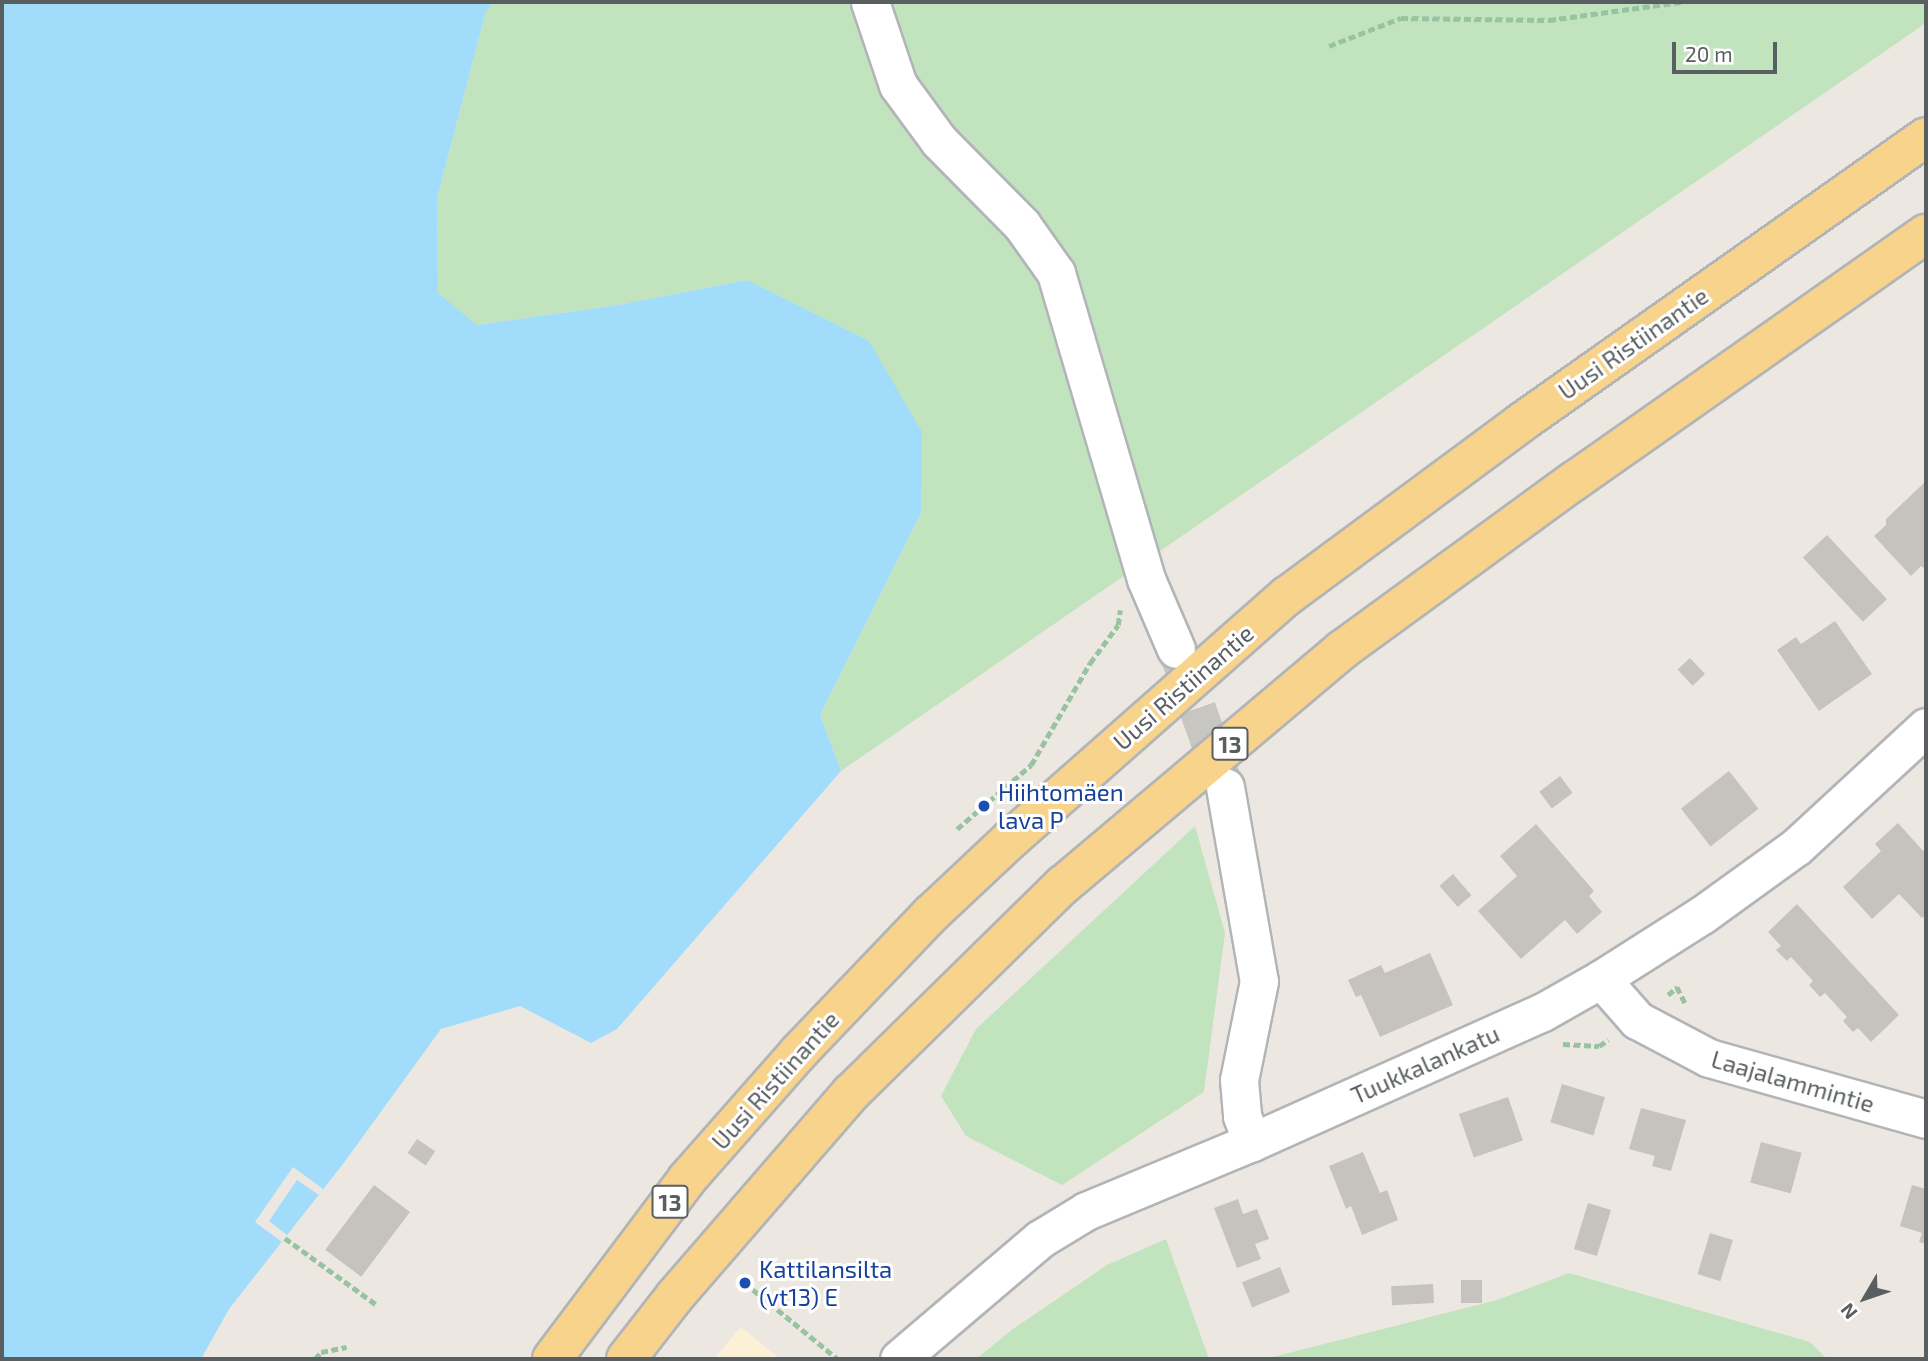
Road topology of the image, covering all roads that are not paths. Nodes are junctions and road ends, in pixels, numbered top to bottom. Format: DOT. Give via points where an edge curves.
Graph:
graph roads {
  1 [pos="870,2"];
  2 [pos="1926,137"];
  3 [pos="1926,234"];
  4 [pos="1176,649"];
  5 [pos="1926,727"];
  6 [pos="1225,787"];
  7 [pos="1601,979"];
  8 [pos="1926,1119"];
  9 [pos="1252,1142"];
  10 [pos="552,1359"];
  11 [pos="626,1359"];
  12 [pos="899,1359"];
  1 -- 4 [label="street" via="898,85 939,141 1022,225 1056,273 1146,579"];
  2 -- 10 [label="highway, Uusi Ristiinantie / 13" via="1533,414 1287,596 1011,838 930,914 687,1179"];
  3 -- 11 [label="highway, 13" via="1342,650 1063,885 851,1093"];
  5 -- 7 [label="street, Tuukkalankatu" via="1796,847 1702,915"];
  6 -- 9 [label="street" via="1259,981 1239,1080 1241,1116"];
  7 -- 8 [label="street, Laajalammintie" via="1637,1020 1709,1058"];
  7 -- 9 [label="street, Tuukkalankatu" via="1541,1013"];
  9 -- 12 [label="street, Tuukkalankatu" via="1086,1211 1040,1239"];
}
